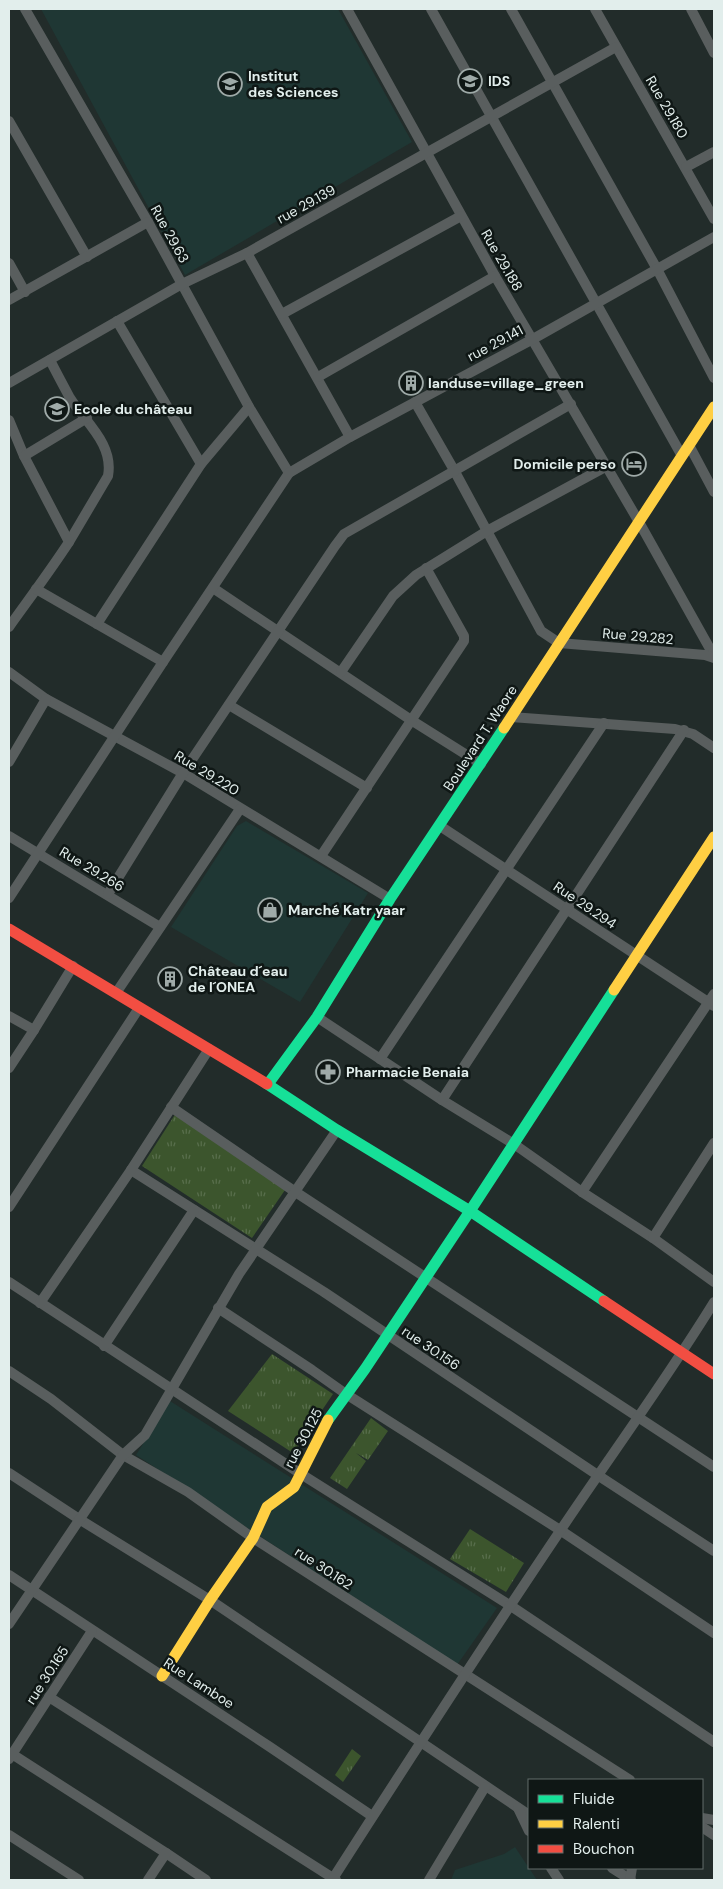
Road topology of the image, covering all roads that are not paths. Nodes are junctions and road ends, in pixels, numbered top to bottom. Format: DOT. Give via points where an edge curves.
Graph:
graph roads {
  1 [pos="25,9"];
  2 [pos="347,9"];
  3 [pos="431,9"];
  4 [pos="511,9"];
  5 [pos="595,9"];
  6 [pos="691,9"];
  7 [pos="616,47"];
  8 [pos="714,52"];
  9 [pos="552,82"];
  10 [pos="490,116"];
  11 [pos="9,121"];
  12 [pos="426,152"];
  13 [pos="714,152"];
  14 [pos="686,168"];
  15 [pos="461,216"];
  16 [pos="714,219"];
  17 [pos="148,222"];
  18 [pos="714,236"];
  19 [pos="247,253"];
  20 [pos="87,257"];
  21 [pos="9,262"];
  22 [pos="657,269"];
  23 [pos="494,276"];
  24 [pos="182,284"];
  25 [pos="25,292"];
  26 [pos="9,300"];
  27 [pos="596,303"];
  28 [pos="282,314"];
  29 [pos="117,321"];
  30 [pos="533,339"];
  31 [pos="50,360"];
  32 [pos="318,377"];
  33 [pos="714,378"];
  34 [pos="9,383"];
  35 [pos="414,402"];
  36 [pos="571,404"];
  37 [pos="250,407"];
  38 [pos="714,407"];
  39 [pos="87,418"];
  40 [pos="9,420"];
  41 [pos="350,437"];
  42 [pos="689,445"];
  43 [pos="24,456"];
  44 [pos="682,456"];
  45 [pos="201,464"];
  46 [pos="607,466"];
  47 [pos="454,470"];
  48 [pos="289,473"];
  49 [pos="714,492"];
  50 [pos="640,522"];
  51 [pos="487,532"];
  52 [pos="69,542"];
  53 [pos="426,568"];
  54 [pos="213,588"];
  55 [pos="36,589"];
  56 [pos="97,624"];
  57 [pos="9,627"];
  58 [pos="278,631"];
  59 [pos="559,643"];
  60 [pos="714,657"];
  61 [pos="163,662"];
  62 [pos="9,672"];
  63 [pos="340,672"];
  64 [pos="46,698"];
  65 [pos="229,705"];
  66 [pos="512,717"];
  67 [pos="411,720"];
  68 [pos="604,723"];
  69 [pos="684,730"];
  70 [pos="115,736"];
  71 [pos="714,748"];
  72 [pos="10,757"];
  73 [pos="481,764"];
  74 [pos="183,773"];
  75 [pos="367,788"];
  76 [pos="240,809"];
  77 [pos="440,826"];
  78 [pos="9,836"];
  79 [pos="714,837"];
  80 [pos="37,852"];
  81 [pos="321,856"];
  82 [pos="508,869"];
  83 [pos="108,894"];
  84 [pos="9,898"];
  85 [pos="390,899"];
  86 [pos="568,910"];
  87 [pos="160,927"];
  88 [pos="9,929"];
  89 [pos="637,956"];
  90 [pos="73,966"];
  91 [pos="116,994"];
  92 [pos="712,1001"];
  93 [pos="140,1008"];
  94 [pos="9,1016"];
  95 [pos="317,1017"];
  96 [pos="34,1030"];
  97 [pos="209,1049"];
  98 [pos="380,1060"];
  99 [pos="9,1068"];
  100 [pos="268,1084"];
  101 [pos="442,1100"];
  102 [pos="171,1107"];
  103 [pos="337,1130"];
  104 [pos="714,1143"];
  105 [pos="514,1144"];
  106 [pos="131,1170"];
  107 [pos="294,1191"];
  108 [pos="582,1192"];
  109 [pos="12,1193"];
  110 [pos="9,1207"];
  111 [pos="194,1210"];
  112 [pos="470,1211"];
  113 [pos="654,1238"];
  114 [pos="257,1249"];
  115 [pos="425,1276"];
  116 [pos="9,1282"];
  117 [pos="714,1282"];
  118 [pos="714,1302"];
  119 [pos="40,1303"];
  120 [pos="218,1308"];
  121 [pos="387,1334"];
  122 [pos="104,1346"];
  123 [pos="683,1353"];
  124 [pos="9,1371"];
  125 [pos="714,1374"];
  126 [pos="171,1389"];
  127 [pos="346,1394"];
  128 [pos="638,1417"];
  129 [pos="123,1454"];
  130 [pos="714,1467"];
  131 [pos="9,1473"];
  132 [pos="301,1474"];
  133 [pos="599,1476"];
  134 [pos="79,1519"];
  135 [pos="560,1530"];
  136 [pos="253,1538"];
  137 [pos="714,1551"];
  138 [pos="9,1575"];
  139 [pos="31,1590"];
  140 [pos="210,1600"];
  141 [pos="511,1606"];
  142 [pos="9,1624"];
  143 [pos="92,1631"];
  144 [pos="714,1633"];
  145 [pos="466,1675"];
  146 [pos="162,1676"];
  147 [pos="49,1697"];
  148 [pos="713,1738"];
  149 [pos="422,1742"];
  150 [pos="10,1757"];
  151 [pos="628,1779"];
  152 [pos="485,1787"];
  153 [pos="517,1807"];
  154 [pos="528,1814"];
  155 [pos="372,1816"];
  156 [pos="703,1828"];
  157 [pos="528,1829"];
  158 [pos="9,1834"];
  159 [pos="714,1835"];
  160 [pos="166,1853"];
  161 [pos="553,1869"];
  162 [pos="614,1869"];
  163 [pos="79,1880"];
  164 [pos="148,1880"];
  165 [pos="206,1880"];
  166 [pos="334,1880"];
  167 [pos="430,1880"];
  168 [pos="559,1880"];
  169 [pos="630,1880"];
  1 -- 17 [label="street, Rue 29.63"];
  2 -- 12 [label="street, Rue 29.188"];
  3 -- 10 [label="street"];
  4 -- 9 [label="street"];
  5 -- 7 [label="street, Rue 29.180"];
  6 -- 8 [label="street"];
  7 -- 9 [label="street, rue 29.139"];
  7 -- 14 [label="street, Rue 29.180"];
  9 -- 10 [label="street, rue 29.139"];
  9 -- 22 [label="street"];
  10 -- 12 [label="street, rue 29.139"];
  10 -- 27 [label="street"];
  11 -- 20 [label="street"];
  12 -- 15 [label="street, Rue 29.188"];
  12 -- 19 [label="street, rue 29.139"];
  13 -- 14 [label="street"];
  14 -- 16 [label="street, Rue 29.180"];
  15 -- 23 [label="street, Rue 29.188"];
  15 -- 28 [label="street"];
  17 -- 20 [label="street"];
  17 -- 24 [label="street, Rue 29.63"];
  18 -- 22 [label="street, rue 29.141"];
  19 -- 24 [label="street, rue 29.139"];
  19 -- 28 [label="street"];
  20 -- 25 [label="street"];
  21 -- 25 [label="street"];
  22 -- 27 [label="street, rue 29.141"];
  22 -- 33 [label="street"];
  23 -- 30 [label="street, Rue 29.188"];
  23 -- 32 [label="street"];
  24 -- 29 [label="street, rue 29.139"];
  24 -- 37 [label="street, Rue 29.63"];
  25 -- 26 [label="street"];
  27 -- 30 [label="street, rue 29.141"];
  27 -- 44 [label="street"];
  28 -- 32 [label="street"];
  29 -- 31 [label="street, rue 29.139"];
  29 -- 45 [label="street"];
  30 -- 35 [label="street, rue 29.141"];
  30 -- 36 [label="street, Rue 29.188"];
  31 -- 34 [label="street, rue 29.139"];
  31 -- 39 [label="street" via="71,399"];
  32 -- 41 [label="street"];
  35 -- 41 [label="street, rue 29.141"];
  35 -- 47 [label="street"];
  36 -- 46 [label="street, Rue 29.188"];
  36 -- 47 [label="street"];
  37 -- 45 [label="street"];
  37 -- 48 [label="street, Rue 29.63"];
  38 -- 42 [label="street, Boulevard T. Waore"];
  39 -- 43 [label="street"];
  39 -- 52 [label="street" via="103,444 108,476"];
  40 -- 43 [label="street"];
  41 -- 48 [label="street, rue 29.141"];
  42 -- 44 [label="street, Boulevard T. Waore"];
  42 -- 49 [label="street"];
  43 -- 52 [label="street"];
  44 -- 50 [label="street, Boulevard T. Waore"];
  45 -- 56 [label="street"];
  46 -- 50 [label="street, Rue 29.188"];
  46 -- 51 [label="street"];
  47 -- 51 [label="street"];
  47 -- 58 [label="street" via="344,534"];
  48 -- 54 [label="street"];
  50 -- 59 [label="street, Boulevard T. Waore"];
  50 -- 60 [label="street, Rue 29.188"];
  51 -- 53 [label="street"];
  51 -- 59 [label="street" via="541,631"];
  52 -- 55 [label="street"];
  53 -- 63 [label="street" via="393,596"];
  53 -- 67 [label="street" via="464,638"];
  54 -- 58 [label="street"];
  54 -- 61 [label="street"];
  55 -- 56 [label="street"];
  55 -- 57 [label="street"];
  56 -- 61 [label="street"];
  58 -- 63 [label="street"];
  58 -- 65 [label="street"];
  59 -- 60 [label="street, Rue 29.282"];
  59 -- 66 [label="street, Boulevard T. Waore"];
  61 -- 70 [label="street"];
  62 -- 64 [label="street, Rue 29.220"];
  63 -- 67 [label="street"];
  64 -- 70 [label="street, Rue 29.220"];
  64 -- 72 [label="street"];
  65 -- 74 [label="street"];
  65 -- 75 [label="street"];
  66 -- 68 [label="street"];
  66 -- 73 [label="street, Boulevard T. Waore"];
  67 -- 73 [label="street"];
  67 -- 75 [label="street"];
  68 -- 69 [label="street"];
  68 -- 82 [label="street"];
  69 -- 71 [label="street"];
  69 -- 86 [label="street"];
  70 -- 74 [label="street, Rue 29.220"];
  70 -- 80 [label="street"];
  73 -- 77 [label="street, Boulevard T. Waore"];
  74 -- 76 [label="street, Rue 29.220"];
  74 -- 83 [label="street"];
  75 -- 81 [label="street"];
  76 -- 81 [label="street, Rue 29.220"];
  76 -- 87 [label="street"];
  77 -- 82 [label="street, Rue 29.294"];
  77 -- 85 [label="street, Boulevard T. Waore"];
  78 -- 80 [label="street, Rue 29.266"];
  79 -- 89 [label="street, rue 30.125"];
  80 -- 83 [label="street, Rue 29.266"];
  80 -- 84 [label="street"];
  81 -- 85 [label="street, Rue 29.220"];
  82 -- 86 [label="street, Rue 29.294"];
  82 -- 98 [label="street"];
  83 -- 87 [label="street, Rue 29.266"];
  85 -- 95 [label="street, Boulevard T. Waore"];
  86 -- 89 [label="street, Rue 29.294"];
  86 -- 101 [label="street"];
  87 -- 91 [label="street"];
  88 -- 90 [label="street"];
  89 -- 92 [label="street, Rue 29.294"];
  89 -- 105 [label="street, rue 30.125"];
  90 -- 91 [label="street"];
  90 -- 96 [label="street"];
  91 -- 93 [label="street"];
  92 -- 108 [label="street"];
  93 -- 97 [label="street"];
  93 -- 109 [label="street"];
  94 -- 96 [label="street"];
  95 -- 98 [label="street"];
  95 -- 100 [label="street, Boulevard T. Waore"];
  96 -- 99 [label="street"];
  97 -- 100 [label="street"];
  97 -- 102 [label="street"];
  98 -- 101 [label="street"];
  100 -- 103 [label="street"];
  101 -- 105 [label="street"];
  102 -- 106 [label="street"];
  102 -- 107 [label="street"];
  103 -- 107 [label="street"];
  103 -- 112 [label="street"];
  104 -- 113 [label="street"];
  105 -- 108 [label="street"];
  105 -- 112 [label="street, rue 30.125"];
  106 -- 111 [label="street, rue 30.156"];
  106 -- 119 [label="street"];
  107 -- 114 [label="street"];
  107 -- 115 [label="street"];
  108 -- 113 [label="street"];
  109 -- 110 [label="street"];
  111 -- 114 [label="street, rue 30.156"];
  111 -- 122 [label="street"];
  112 -- 115 [label="street, rue 30.125"];
  112 -- 123 [label="street"];
  113 -- 117 [label="street"];
  114 -- 120 [label="street"];
  114 -- 121 [label="street, rue 30.156"];
  115 -- 121 [label="street, rue 30.125"];
  115 -- 128 [label="street"];
  116 -- 119 [label="street"];
  118 -- 123 [label="street"];
  119 -- 122 [label="street"];
  120 -- 126 [label="street"];
  120 -- 127 [label="street"];
  121 -- 127 [label="street, rue 30.125"];
  121 -- 133 [label="street, rue 30.156"];
  122 -- 126 [label="street"];
  123 -- 125 [label="street"];
  123 -- 128 [label="street"];
  124 -- 129 [label="street, rue 30.162"];
  126 -- 129 [label="street" via="145,1435"];
  126 -- 132 [label="street"];
  127 -- 132 [label="street, rue 30.125" via="326,1424"];
  127 -- 135 [label="street"];
  128 -- 130 [label="street"];
  128 -- 133 [label="street"];
  129 -- 134 [label="street"];
  129 -- 136 [label="street, rue 30.162" via="188,1492"];
  131 -- 134 [label="street"];
  132 -- 136 [label="street, rue 30.125" via="294,1486 267,1507"];
  132 -- 141 [label="street"];
  133 -- 135 [label="street"];
  133 -- 137 [label="street, rue 30.156"];
  134 -- 139 [label="street"];
  134 -- 140 [label="street"];
  135 -- 141 [label="street"];
  135 -- 144 [label="street"];
  136 -- 140 [label="street, rue 30.125"];
  136 -- 145 [label="street, rue 30.162"];
  138 -- 139 [label="street, Rue Lamboe"];
  139 -- 142 [label="street"];
  139 -- 143 [label="street, Rue Lamboe"];
  140 -- 146 [label="street, rue 30.125"];
  140 -- 149 [label="street"];
  141 -- 145 [label="street"];
  141 -- 148 [label="street"];
  143 -- 146 [label="street, Rue Lamboe"];
  143 -- 147 [label="street, rue 30.165"];
  145 -- 149 [label="street"];
  145 -- 151 [label="street, rue 30.162"];
  146 -- 155 [label="street, Rue Lamboe"];
  147 -- 150 [label="street, rue 30.165"];
  147 -- 166 [label="street"];
  149 -- 152 [label="street"];
  149 -- 155 [label="street"];
  150 -- 160 [label="street"];
  152 -- 153 [label="street"];
  152 -- 167 [label="street"];
  153 -- 154 [label="street"];
  153 -- 157 [label="street"];
  155 -- 166 [label="street"];
  156 -- 159 [label="street"];
  158 -- 163 [label="street"];
  160 -- 164 [label="street"];
  160 -- 165 [label="street"];
  161 -- 168 [label="street"];
  162 -- 169 [label="street"];
}
